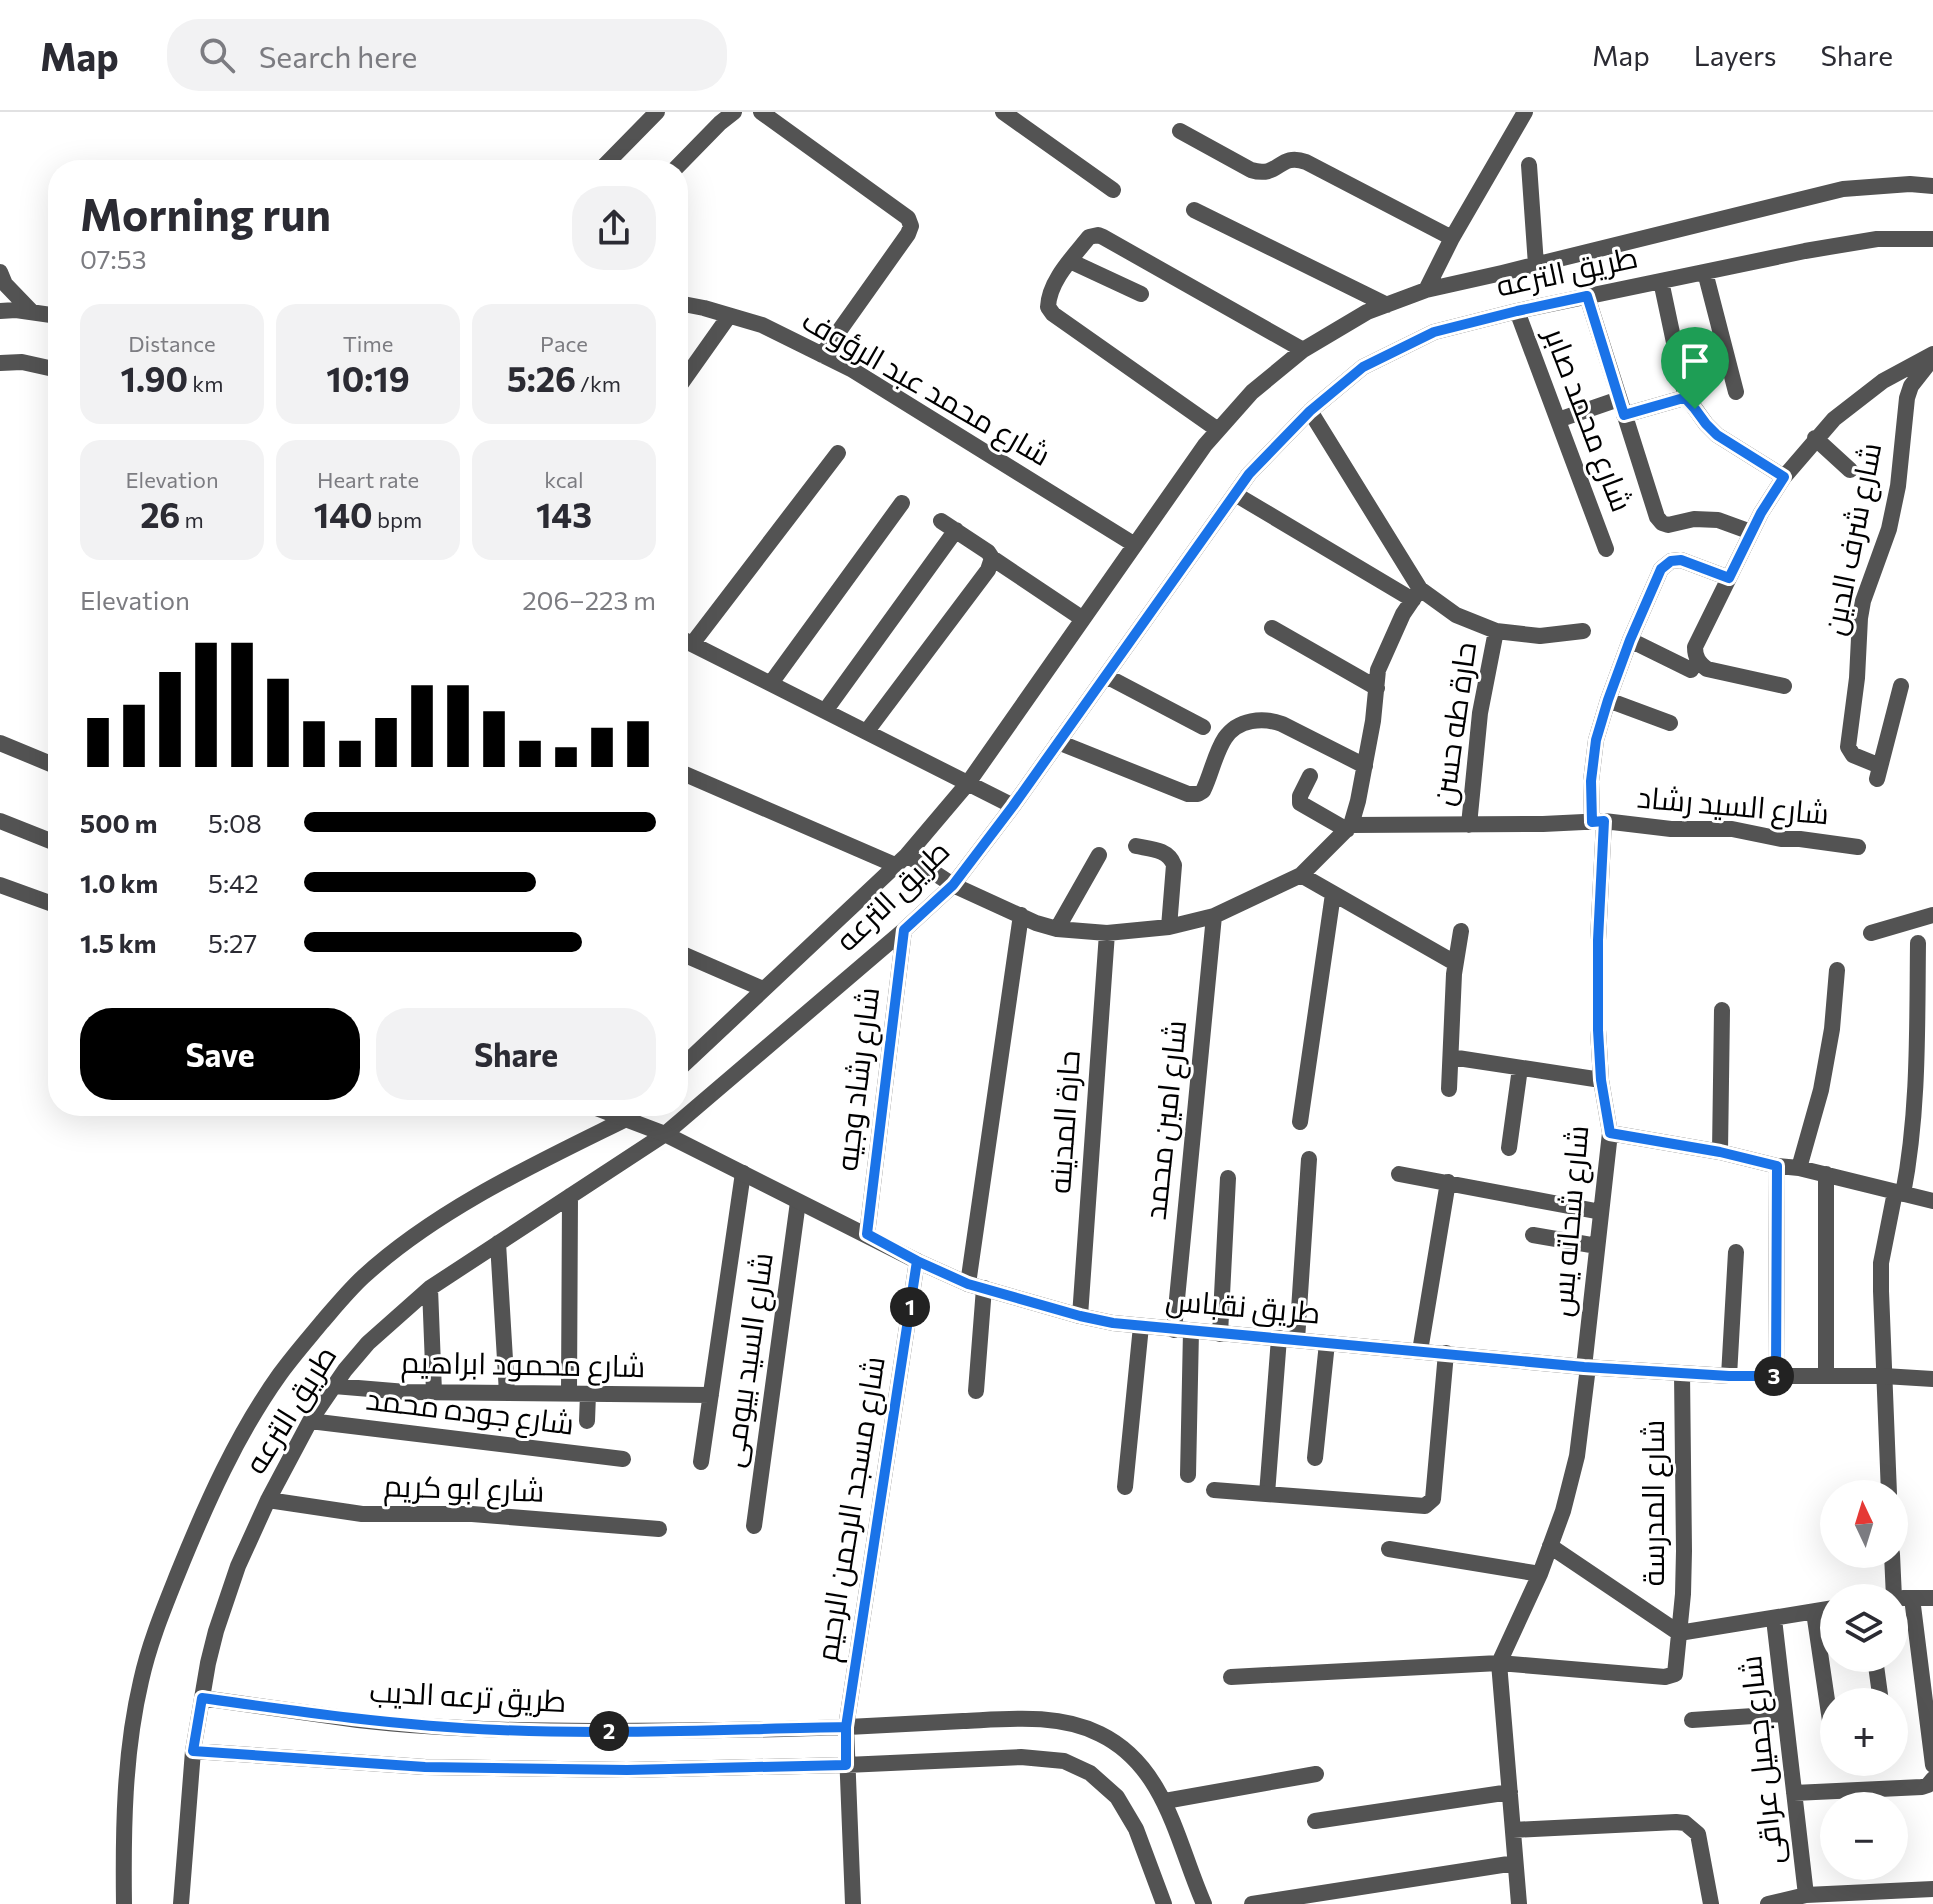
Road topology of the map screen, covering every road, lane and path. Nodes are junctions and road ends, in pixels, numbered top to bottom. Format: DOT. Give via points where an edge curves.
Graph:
graph roads {
  1 [pos="657,112"];
  2 [pos="734,112"];
  3 [pos="761,112"];
  4 [pos="1003,112"];
  5 [pos="1525,112"];
  6 [pos="1180,131"];
  7 [pos="610,160"];
  8 [pos="684,160"];
  9 [pos="1529,165"];
  10 [pos="1933,186"];
  11 [pos="1113,190"];
  12 [pos="1194,210"];
  13 [pos="1452,238"];
  14 [pos="1933,239"];
  15 [pos="1075,255"];
  16 [pos="1536,265"];
  17 [pos="0,272"];
  18 [pos="1705,272"];
  19 [pos="1661,281"];
  20 [pos="1426,290"];
  21 [pos="1141,294"];
  22 [pos="1587,296"];
  23 [pos="1387,305"];
  24 [pos="688,306"];
  25 [pos="0,311"];
  26 [pos="1517,311"];
  27 [pos="32,312"];
  28 [pos="48,314"];
  29 [pos="729,316"];
  30 [pos="1303,350"];
  31 [pos="822,355"];
  32 [pos="1933,356"];
  33 [pos="0,363"];
  34 [pos="48,368"];
  35 [pos="688,374"];
  36 [pos="1736,392"];
  37 [pos="1686,399"];
  38 [pos="1622,407"];
  39 [pos="1310,411"];
  40 [pos="1558,420"];
  41 [pos="1218,430"];
  42 [pos="1815,438"];
  43 [pos="838,453"];
  44 [pos="1850,470"];
  45 [pos="1784,477"];
  46 [pos="1235,494"];
  47 [pos="902,503"];
  48 [pos="1751,532"];
  49 [pos="1135,545"];
  50 [pos="1606,549"];
  51 [pos="992,558"];
  52 [pos="1729,578"];
  53 [pos="1416,594"];
  54 [pos="1083,619"];
  55 [pos="1272,628"];
  56 [pos="1496,631"];
  57 [pos="1583,631"];
  58 [pos="688,636"];
  59 [pos="1630,640"];
  60 [pos="688,642"];
  61 [pos="1691,670"];
  62 [pos="1106,676"];
  63 [pos="771,683"];
  64 [pos="1784,686"];
  65 [pos="1901,686"];
  66 [pos="1377,688"];
  67 [pos="1608,700"];
  68 [pos="825,711"];
  69 [pos="1670,723"];
  70 [pos="1203,727"];
  71 [pos="867,731"];
  72 [pos="1058,742"];
  73 [pos="0,743"];
  74 [pos="48,763"];
  75 [pos="1365,766"];
  76 [pos="688,775"];
  77 [pos="1310,776"];
  78 [pos="968,783"];
  79 [pos="1013,806"];
  80 [pos="0,821"];
  81 [pos="1598,822"];
  82 [pos="1469,825"];
  83 [pos="1349,828"];
  84 [pos="48,840"];
  85 [pos="1136,846"];
  86 [pos="1858,847"];
  87 [pos="1099,855"];
  88 [pos="901,860"];
  89 [pos="1301,875"];
  90 [pos="0,885"];
  91 [pos="953,885"];
  92 [pos="1333,894"];
  93 [pos="48,902"];
  94 [pos="1021,915"];
  95 [pos="1933,915"];
  96 [pos="1214,916"];
  97 [pos="1169,927"];
  98 [pos="1057,929"];
  99 [pos="904,930"];
  100 [pos="1461,931"];
  101 [pos="1107,933"];
  102 [pos="1871,933"];
  103 [pos="1918,943"];
  104 [pos="688,956"];
  105 [pos="1455,963"];
  106 [pos="1837,970"];
  107 [pos="763,989"];
  108 [pos="1722,1010"];
  109 [pos="1451,1057"];
  110 [pos="688,1060"];
  111 [pos="1520,1068"];
  112 [pos="1601,1080"];
  113 [pos="1449,1089"];
  114 [pos="688,1114"];
  115 [pos="618,1116"];
  116 [pos="629,1116"];
  117 [pos="686,1116"];
  118 [pos="626,1119"];
  119 [pos="1300,1122"];
  120 [pos="1610,1133"];
  121 [pos="665,1134"];
  122 [pos="1509,1148"];
  123 [pos="1720,1152"];
  124 [pos="1309,1159"];
  125 [pos="1777,1166"];
  126 [pos="1799,1168"];
  127 [pos="743,1173"];
  128 [pos="1399,1174"];
  129 [pos="1826,1174"];
  130 [pos="1228,1178"];
  131 [pos="1448,1182"];
  132 [pos="1899,1193"];
  133 [pos="570,1196"];
  134 [pos="1933,1201"];
  135 [pos="798,1202"];
  136 [pos="1601,1212"];
  137 [pos="867,1234"];
  138 [pos="1533,1235"];
  139 [pos="498,1243"];
  140 [pos="1597,1246"];
  141 [pos="1736,1252"];
  142 [pos="917,1261"];
  143 [pos="976,1286"];
  144 [pos="430,1288"];
  145 [pos="1080,1316"];
  146 [pos="1141,1326"];
  147 [pos="1174,1330"];
  148 [pos="1191,1331"];
  149 [pos="1220,1334"];
  150 [pos="1279,1338"];
  151 [pos="1297,1340"];
  152 [pos="1327,1343"];
  153 [pos="1420,1351"];
  154 [pos="1446,1353"];
  155 [pos="1586,1367"];
  156 [pos="1682,1373"];
  157 [pos="1729,1376"];
  158 [pos="1776,1376"];
  159 [pos="1826,1376"];
  160 [pos="1884,1376"];
  161 [pos="1933,1379"];
  162 [pos="334,1386"];
  163 [pos="976,1391"];
  164 [pos="434,1392"];
  165 [pos="507,1393"];
  166 [pos="569,1393"];
  167 [pos="588,1394"];
  168 [pos="711,1395"];
  169 [pos="310,1421"];
  170 [pos="587,1421"];
  171 [pos="1315,1458"];
  172 [pos="623,1459"];
  173 [pos="701,1462"];
  174 [pos="1188,1475"];
  175 [pos="1888,1480"];
  176 [pos="1125,1487"];
  177 [pos="1214,1490"];
  178 [pos="1267,1494"];
  179 [pos="268,1500"];
  180 [pos="754,1526"];
  181 [pos="659,1529"];
  182 [pos="1550,1546"];
  183 [pos="1389,1549"];
  184 [pos="1540,1574"];
  185 [pos="1908,1598"];
  186 [pos="1912,1598"];
  187 [pos="1933,1598"];
  188 [pos="1820,1611"];
  189 [pos="1814,1612"];
  190 [pos="1774,1619"];
  191 [pos="1679,1633"];
  192 [pos="1499,1663"];
  193 [pos="1231,1677"];
  194 [pos="1825,1688"];
  195 [pos="202,1698"];
  196 [pos="1785,1714"];
  197 [pos="1692,1720"];
  198 [pos="846,1731"];
  199 [pos="193,1751"];
  200 [pos="846,1762"];
  201 [pos="1933,1765"];
  202 [pos="1316,1774"];
  203 [pos="1933,1779"];
  204 [pos="1510,1792"];
  205 [pos="1794,1793"];
  206 [pos="1165,1801"];
  207 [pos="1315,1821"];
  208 [pos="1513,1830"];
  209 [pos="1515,1863"];
  210 [pos="1933,1889"];
  211 [pos="1806,1895"];
  212 [pos="124,1904"];
  213 [pos="181,1904"];
  214 [pos="853,1904"];
  215 [pos="1164,1904"];
  216 [pos="1204,1904"];
  217 [pos="1252,1904"];
  218 [pos="1519,1904"];
  219 [pos="1711,1904"];
  220 [pos="1768,1904"];
  1 -- 7 [label="street"];
  2 -- 8 [label="street"];
  3 -- 31 [label="street" via="908,218 911,226"];
  4 -- 11 [label="street"];
  5 -- 13 [label="street"];
  6 -- 13 [label="street" via="1260,173 1296,158"];
  9 -- 16 [label="street"];
  10 -- 16 [label="street, طريق الترعه" via="1843,189"];
  12 -- 23 [label="street"];
  13 -- 20 [label="street"];
  14 -- 18 [label="street, طريق الترعه" via="1877,239"];
  15 -- 21 [label="street"];
  15 -- 30 [label="street" via="1089,237 1103,237"];
  15 -- 41 [label="street" via="1048,296 1053,314"];
  16 -- 20 [label="street, طريق الترعه"];
  17 -- 27 [label="street"];
  18 -- 19 [label="street, طريق الترعه"];
  18 -- 36 [label="street"];
  19 -- 22 [label="street, طريق الترعه"];
  19 -- 37 [label="street"];
  20 -- 23 [label="street, طريق الترعه"];
  22 -- 26 [label="street, طريق الترعه"];
  22 -- 38 [label="street"];
  23 -- 30 [label="street, طريق الترعه"];
  24 -- 29 [label="street, شارع محمد عبد الرؤوف"];
  25 -- 27 [label="street"];
  26 -- 39 [label="street, طريق الترعه" via="1434,332 1363,367"];
  26 -- 40 [label="street, شارع محمد صابر"];
  27 -- 28 [label="street"];
  29 -- 31 [label="street, شارع محمد عبد الرؤوف" via="762,325"];
  29 -- 35 [label="street"];
  30 -- 41 [label="street, طريق الترعه" via="1252,392"];
  31 -- 49 [label="street, شارع محمد عبد الرؤوف"];
  32 -- 42 [label="street" via="1883,381"];
  32 -- 65 [label="street, شارع شرف الدين" via="1907,398 1889,529 1860,618 1848,747 1878,772"];
  33 -- 34 [label="street"];
  37 -- 38 [label="street"];
  37 -- 45 [label="street" via="1717,435"];
  38 -- 40 [label="street"];
  38 -- 48 [label="street" via="1662,523 1718,520"];
  39 -- 46 [label="street, طريق الترعه"];
  39 -- 53 [label="street"];
  40 -- 50 [label="street, شارع محمد صابر"];
  41 -- 49 [label="street, طريق الترعه"];
  42 -- 44 [label="street"];
  42 -- 45 [label="street"];
  43 -- 58 [label="street"];
  45 -- 48 [label="street"];
  46 -- 53 [label="street"];
  46 -- 62 [label="street, طريق الترعه"];
  47 -- 63 [label="street"];
  48 -- 52 [label="street"];
  49 -- 54 [label="street, طريق الترعه"];
  51 -- 54 [label="street"];
  51 -- 68 [label="street" via="948,526"];
  51 -- 71 [label="street"];
  52 -- 59 [label="street, شارع شحاته يس" via="1681,560 1666,564"];
  52 -- 64 [label="street" via="1695,647 1700,664"];
  53 -- 56 [label="street"];
  53 -- 66 [label="street" via="1378,670"];
  54 -- 78 [label="street, طريق الترعه"];
  55 -- 66 [label="street"];
  56 -- 57 [label="street" via="1540,636"];
  56 -- 82 [label="street, حارة طه حسن" via="1480,713"];
  59 -- 61 [label="street"];
  59 -- 67 [label="street, شارع شحاته يس"];
  60 -- 63 [label="street"];
  62 -- 70 [label="street"];
  62 -- 72 [label="street, طريق الترعه"];
  63 -- 68 [label="street"];
  66 -- 75 [label="street"];
  67 -- 69 [label="street"];
  67 -- 81 [label="street, شارع شحاته يس" via="1591,781"];
  68 -- 71 [label="street"];
  71 -- 78 [label="street"];
  72 -- 75 [label="street" via="1188,794 1203,791 1225,738 1256,720 1282,724"];
  72 -- 79 [label="street, طريق الترعه"];
  73 -- 74 [label="street"];
  75 -- 83 [label="street"];
  76 -- 88 [label="street"];
  77 -- 83 [label="street" via="1300,803"];
  78 -- 79 [label="street"];
  78 -- 88 [label="street, طريق الترعه"];
  79 -- 91 [label="street, طريق الترعه"];
  80 -- 84 [label="street"];
  81 -- 82 [label="street, شارع السيد رشاد"];
  81 -- 86 [label="street, شارع السيد رشاد" via="1732,829"];
  81 -- 112 [label="street, شارع شحاته يس"];
  82 -- 83 [label="street, شارع السيد رشاد"];
  83 -- 89 [label="street"];
  85 -- 97 [label="street" via="1165,852 1174,865"];
  87 -- 98 [label="street"];
  88 -- 91 [label="street"];
  88 -- 107 [label="street, طريق الترعه"];
  89 -- 92 [label="street"];
  89 -- 96 [label="street"];
  90 -- 93 [label="street"];
  91 -- 94 [label="street"];
  91 -- 99 [label="street, طريق الترعه"];
  92 -- 105 [label="street"];
  92 -- 119 [label="street"];
  94 -- 98 [label="street"];
  94 -- 143 [label="street"];
  95 -- 102 [label="street"];
  96 -- 97 [label="street"];
  96 -- 147 [label="street, شارع امين محمد"];
  97 -- 101 [label="street"];
  98 -- 101 [label="street"];
  99 -- 114 [label="street, طريق الترعه"];
  99 -- 137 [label="street, شارع رشاد وجيه"];
  100 -- 105 [label="street"];
  101 -- 145 [label="street, حارة المدينه"];
  103 -- 132 [label="street" via="1915,1117"];
  104 -- 107 [label="street"];
  105 -- 109 [label="street"];
  106 -- 126 [label="street" via="1824,1074"];
  107 -- 110 [label="street, طريق الترعه"];
  108 -- 123 [label="street"];
  109 -- 111 [label="street"];
  109 -- 113 [label="street"];
  111 -- 112 [label="street"];
  111 -- 122 [label="street"];
  112 -- 120 [label="street, شارع شحاته يس"];
  115 -- 118 [label="street, طريق نقباس"];
  116 -- 118 [label="street, طريق الترعه"];
  117 -- 121 [label="street, طريق الترعه"];
  118 -- 121 [label="street, طريق نقباس"];
  118 -- 212 [label="street, طريق الترعه" via="500,1183 395,1251 361,1278 279,1375 199,1521 141,1681 130,1744"];
  120 -- 123 [label="street"];
  120 -- 136 [label="street, شارع شحاته يس"];
  121 -- 127 [label="street, طريق نقباس"];
  121 -- 133 [label="street, طريق الترعه"];
  123 -- 125 [label="street"];
  124 -- 151 [label="street"];
  125 -- 126 [label="street"];
  125 -- 158 [label="street"];
  126 -- 129 [label="street"];
  127 -- 135 [label="street, طريق نقباس"];
  127 -- 168 [label="street"];
  128 -- 131 [label="street"];
  129 -- 132 [label="street"];
  129 -- 159 [label="street"];
  130 -- 149 [label="street"];
  131 -- 136 [label="street"];
  131 -- 153 [label="street"];
  132 -- 134 [label="street"];
  132 -- 160 [label="street" via="1881,1263"];
  133 -- 139 [label="street, طريق الترعه"];
  133 -- 166 [label="street"];
  135 -- 137 [label="street, طريق نقباس"];
  135 -- 180 [label="street, شارع السيد بيومى"];
  136 -- 140 [label="street, شارع شحاته يس"];
  137 -- 142 [label="street, طريق نقباس"];
  138 -- 140 [label="street"];
  139 -- 144 [label="street, طريق الترعه"];
  139 -- 165 [label="street"];
  140 -- 155 [label="street, شارع شحاته يس"];
  141 -- 157 [label="street"];
  142 -- 143 [label="street, طريق نقباس"];
  142 -- 198 [label="street, شارع مسجد الرحمن الرحيم"];
  143 -- 145 [label="street, طريق نقباس"];
  143 -- 163 [label="street"];
  144 -- 162 [label="street, طريق الترعه" via="368,1343"];
  144 -- 164 [label="street"];
  145 -- 146 [label="street, طريق نقباس"];
  146 -- 147 [label="street, طريق نقباس"];
  146 -- 176 [label="street"];
  147 -- 148 [label="street, طريق نقباس"];
  148 -- 149 [label="street, طريق نقباس"];
  148 -- 174 [label="street"];
  149 -- 150 [label="street, طريق نقباس"];
  150 -- 151 [label="street, طريق نقباس"];
  150 -- 178 [label="street"];
  151 -- 152 [label="street, طريق نقباس"];
  152 -- 153 [label="street, طريق نقباس"];
  152 -- 171 [label="street"];
  153 -- 154 [label="street, طريق نقباس"];
  154 -- 155 [label="street, طريق نقباس"];
  154 -- 178 [label="street" via="1433,1499 1425,1506"];
  155 -- 156 [label="street, طريق نقباس"];
  155 -- 182 [label="street, شارع شحاته يس" via="1577,1456"];
  156 -- 157 [label="street, طريق نقباس"];
  156 -- 191 [label="street, شارع المدرسة" via="1684,1551"];
  157 -- 158 [label="street, طريق نقباس"];
  158 -- 159 [label="street, طريق نقباس"];
  159 -- 160 [label="street, طريق نقباس"];
  160 -- 161 [label="street, طريق نقباس"];
  160 -- 175 [label="street"];
  162 -- 164 [label="street, شارع محمود ابراهيم"];
  162 -- 169 [label="street, طريق الترعه"];
  164 -- 165 [label="street, شارع محمود ابراهيم"];
  165 -- 166 [label="street, شارع محمود ابراهيم"];
  166 -- 167 [label="street, شارع محمود ابراهيم"];
  167 -- 168 [label="street, شارع محمود ابراهيم"];
  167 -- 170 [label="street, شارع جوده محمد"];
  168 -- 173 [label="street"];
  169 -- 172 [label="street, شارع جوده محمد"];
  169 -- 179 [label="street, طريق الترعه"];
  177 -- 178 [label="street"];
  179 -- 181 [label="street, شارع ابو كريم" via="362,1514 472,1514"];
  179 -- 195 [label="street, طريق الترعه" via="238,1566"];
  182 -- 184 [label="street, شارع شحاته يس"];
  182 -- 191 [label="street"];
  183 -- 184 [label="street"];
  184 -- 192 [label="street, شارع شحاته يس"];
  185 -- 186 [label="street"];
  186 -- 187 [label="street"];
  186 -- 201 [label="street"];
  188 -- 189 [label="street"];
  189 -- 190 [label="street"];
  189 -- 194 [label="street"];
  190 -- 191 [label="street"];
  190 -- 196 [label="street, شارع جميل عراقى"];
  191 -- 192 [label="street, شارع المدرسة" via="1676,1670 1670,1676"];
  192 -- 193 [label="street"];
  192 -- 204 [label="street"];
  195 -- 198 [label="street, طريق ترعه الديب" via="360,1720 500,1730"];
  195 -- 199 [label="street, طريق الترعه"];
  196 -- 197 [label="street"];
  196 -- 205 [label="street, شارع جميل عراقى"];
  198 -- 200 [label="street, شارع مسجد الرحمن الرحيم"];
  198 -- 206 [label="street, طريق ترعه الديب" via="1025,1718 1062,1722 1099,1733 1129,1752"];
  199 -- 200 [label="street" via="440,1767 627,1770"];
  199 -- 213 [label="street, طريق الترعه"];
  200 -- 214 [label="street, شارع مسجد الرحمن الرحيم"];
  200 -- 215 [label="street" via="1021,1757 1064,1761 1090,1773 1117,1797 1136,1829"];
  202 -- 206 [label="street"];
  203 -- 205 [label="street" via="1922,1787"];
  204 -- 207 [label="street"];
  204 -- 208 [label="street"];
  205 -- 211 [label="street, شارع جميل عراقى"];
  206 -- 216 [label="street, طريق ترعه الديب"];
  208 -- 209 [label="street"];
  208 -- 219 [label="street" via="1685,1823 1698,1834"];
  209 -- 217 [label="street"];
  209 -- 218 [label="street"];
  210 -- 211 [label="street"];
  211 -- 220 [label="street"];
}
